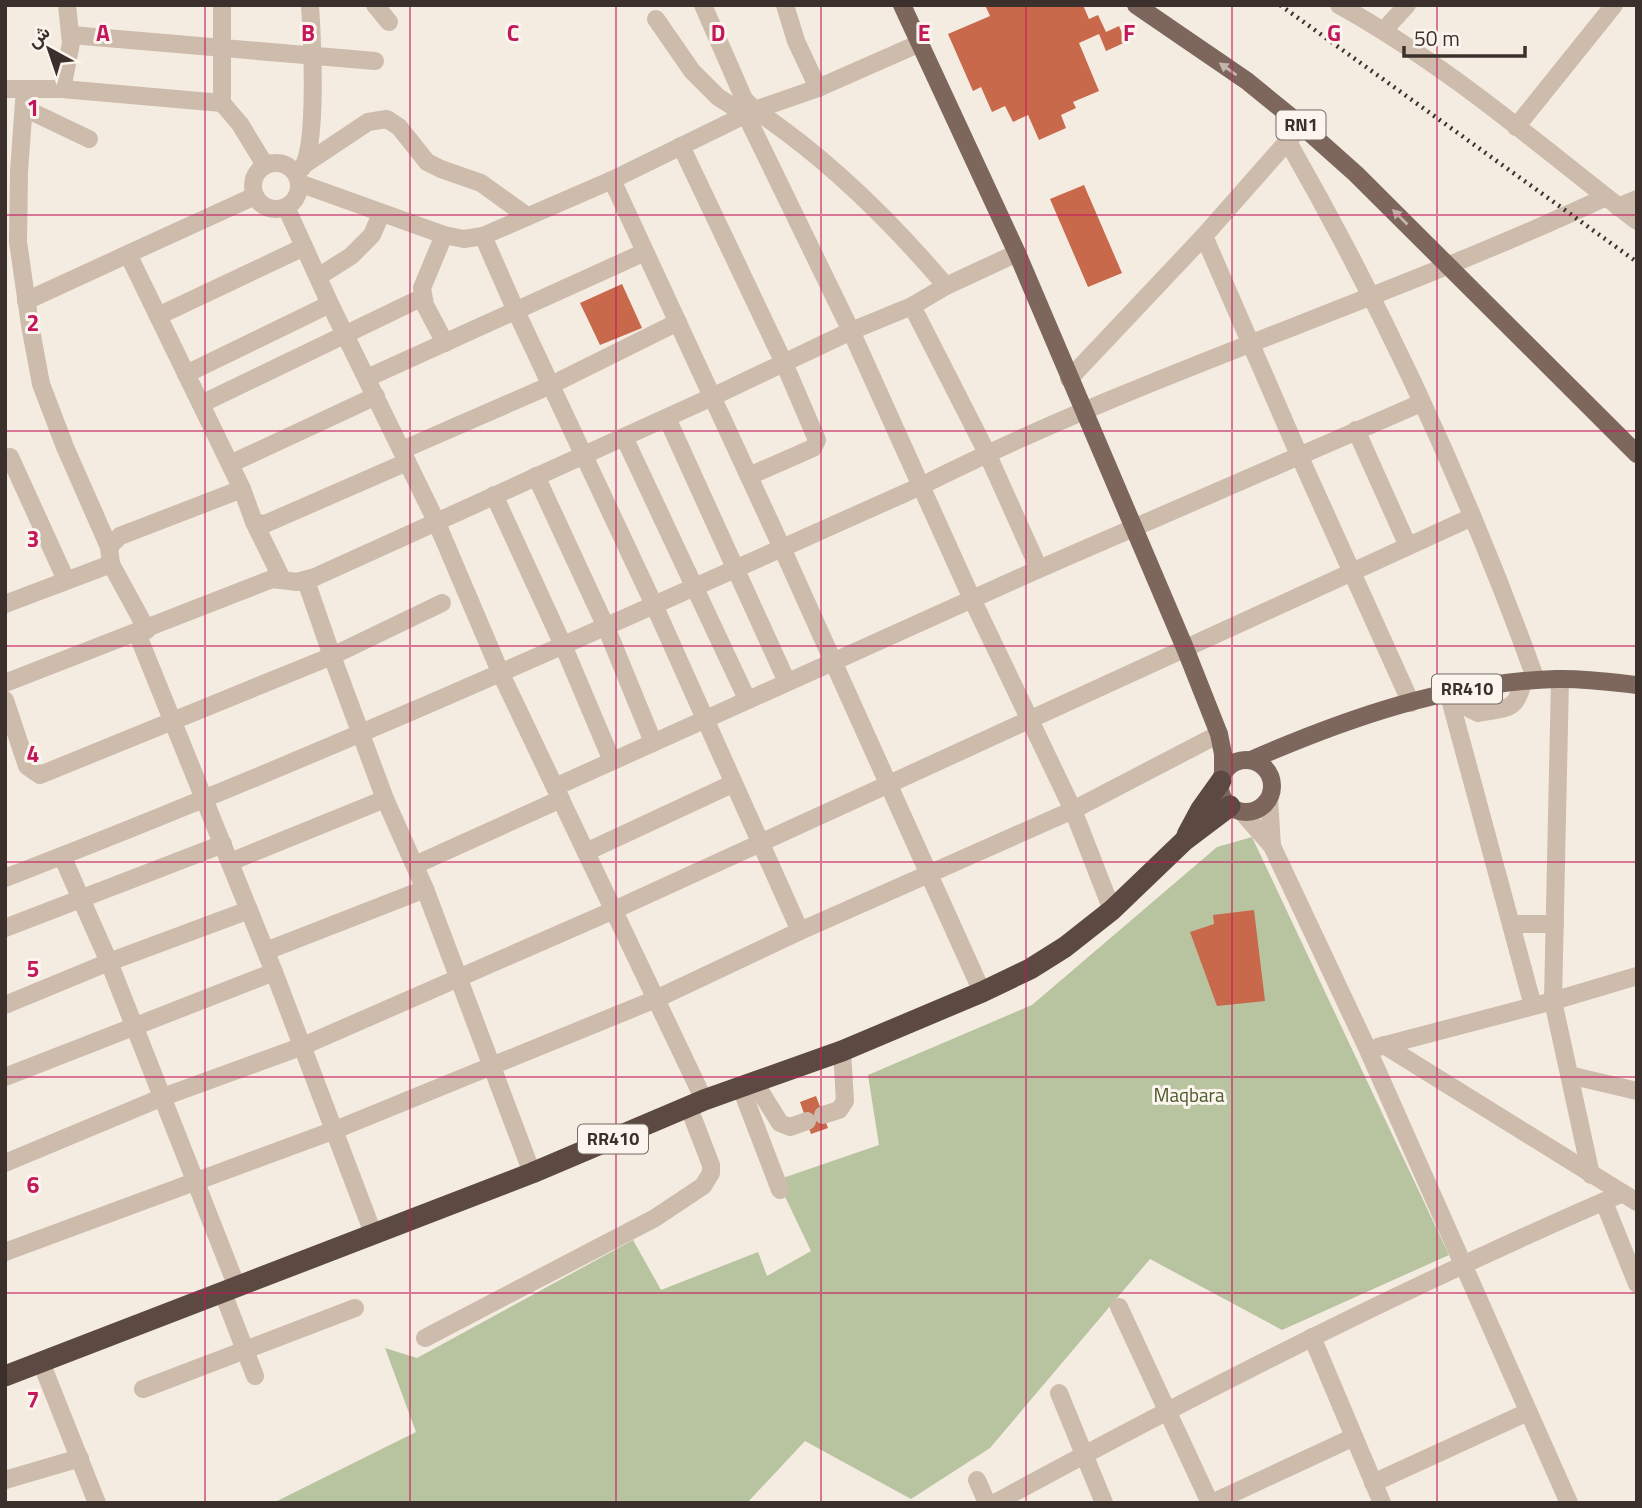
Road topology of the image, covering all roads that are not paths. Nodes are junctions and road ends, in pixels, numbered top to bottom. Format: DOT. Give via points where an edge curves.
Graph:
graph roads {
  1 [pos="67,5"];
  2 [pos="222,5"];
  3 [pos="310,5"];
  4 [pos="375,5"];
  5 [pos="703,5"];
  6 [pos="785,5"];
  7 [pos="902,5"];
  8 [pos="1136,5"];
  9 [pos="1339,5"];
  10 [pos="1407,5"];
  11 [pos="1614,5"];
  12 [pos="656,19"];
  13 [pos="389,22"];
  14 [pos="1384,30"];
  15 [pos="71,35"];
  16 [pos="918,44"];
  17 [pos="220,47"];
  18 [pos="313,56"];
  19 [pos="375,61"];
  20 [pos="818,88"];
  21 [pos="5,89"];
  22 [pos="25,89"];
  23 [pos="62,89"];
  24 [pos="222,103"];
  25 [pos="24,108"];
  26 [pos="751,112"];
  27 [pos="1301,125"];
  28 [pos="1517,127"];
  29 [pos="89,139"];
  30 [pos="1288,142"];
  31 [pos="681,146"];
  32 [pos="265,165"];
  33 [pos="300,174"];
  34 [pos="611,180"];
  35 [pos="255,196"];
  36 [pos="1637,199"];
  37 [pos="1612,202"];
  38 [pos="286,207"];
  39 [pos="381,214"];
  40 [pos="527,216"];
  41 [pos="1637,221"];
  42 [pos="444,235"];
  43 [pos="483,236"];
  44 [pos="1204,236"];
  45 [pos="304,247"];
  46 [pos="645,252"];
  47 [pos="1017,253"];
  48 [pos="128,254"];
  49 [pos="1449,265"];
  50 [pos="318,277"];
  51 [pos="946,286"];
  52 [pos="1371,295"];
  53 [pos="422,298"];
  54 [pos="26,301"];
  55 [pos="330,304"];
  56 [pos="912,306"];
  57 [pos="516,311"];
  58 [pos="158,316"];
  59 [pos="678,323"];
  60 [pos="851,331"];
  61 [pos="346,334"];
  62 [pos="1252,342"];
  63 [pos="445,343"];
  64 [pos="784,363"];
  65 [pos="186,374"];
  66 [pos="367,378"];
  67 [pos="1069,379"];
  68 [pos="551,385"];
  69 [pos="376,396"];
  70 [pos="712,397"];
  71 [pos="1421,402"];
  72 [pos="201,404"];
  73 [pos="1083,410"];
  74 [pos="667,418"];
  75 [pos="1356,430"];
  76 [pos="624,437"];
  77 [pos="987,453"];
  78 [pos="1637,454"];
  79 [pos="1299,455"];
  80 [pos="405,456"];
  81 [pos="583,456"];
  82 [pos="10,457"];
  83 [pos="230,464"];
  84 [pos="536,476"];
  85 [pos="749,476"];
  86 [pos="921,486"];
  87 [pos="242,489"];
  88 [pos="494,495"];
  89 [pos="1472,517"];
  90 [pos="436,521"];
  91 [pos="254,522"];
  92 [pos="1134,529"];
  93 [pos="1408,546"];
  94 [pos="782,548"];
  95 [pos="110,555"];
  96 [pos="736,569"];
  97 [pos="1039,569"];
  98 [pos="1353,572"];
  99 [pos="282,579"];
  100 [pos="66,580"];
  101 [pos="306,580"];
  102 [pos="696,588"];
  103 [pos="972,599"];
  104 [pos="442,603"];
  105 [pos="5,604"];
  106 [pos="655,607"];
  107 [pos="606,626"];
  108 [pos="142,631"];
  109 [pos="564,645"];
  110 [pos="1185,648"];
  111 [pos="332,656"];
  112 [pos="833,662"];
  113 [pos="501,674"];
  114 [pos="1560,678"];
  115 [pos="1529,680"];
  116 [pos="787,682"];
  117 [pos="5,683"];
  118 [pos="1637,685"];
  119 [pos="1455,691"];
  120 [pos="747,699"];
  121 [pos="5,700"];
  122 [pos="1410,703"];
  123 [pos="705,718"];
  124 [pos="1029,719"];
  125 [pos="173,721"];
  126 [pos="360,734"];
  127 [pos="1219,734"];
  128 [pos="1303,737"];
  129 [pos="653,742"];
  130 [pos="1247,759"];
  131 [pos="612,761"];
  132 [pos="1271,775"];
  133 [pos="1222,777"];
  134 [pos="732,783"];
  135 [pos="890,783"];
  136 [pos="558,793"];
  137 [pos="204,798"];
  138 [pos="385,799"];
  139 [pos="1269,799"];
  140 [pos="1236,809"];
  141 [pos="1073,810"];
  142 [pos="1185,840"];
  143 [pos="759,842"];
  144 [pos="223,844"];
  145 [pos="1272,846"];
  146 [pos="586,852"];
  147 [pos="62,856"];
  148 [pos="230,862"];
  149 [pos="415,865"];
  150 [pos="931,874"];
  151 [pos="5,878"];
  152 [pos="425,889"];
  153 [pos="80,898"];
  154 [pos="249,910"];
  155 [pos="614,910"];
  156 [pos="1112,910"];
  157 [pos="1511,924"];
  158 [pos="1555,924"];
  159 [pos="5,929"];
  160 [pos="800,931"];
  161 [pos="266,951"];
  162 [pos="109,962"];
  163 [pos="274,972"];
  164 [pos="1637,976"];
  165 [pos="457,979"];
  166 [pos="982,992"];
  167 [pos="656,999"];
  168 [pos="1553,1001"];
  169 [pos="5,1006"];
  170 [pos="1533,1006"];
  171 [pos="135,1027"];
  172 [pos="303,1046"];
  173 [pos="1376,1048"];
  174 [pos="842,1051"];
  175 [pos="491,1066"];
  176 [pos="1569,1075"];
  177 [pos="5,1077"];
  178 [pos="748,1086"];
  179 [pos="1637,1091"];
  180 [pos="163,1097"];
  181 [pos="697,1104"];
  182 [pos="335,1130"];
  183 [pos="5,1163"];
  184 [pos="532,1173"];
  185 [pos="1591,1175"];
  186 [pos="197,1182"];
  187 [pos="780,1190"];
  188 [pos="1630,1198"];
  189 [pos="1604,1202"];
  190 [pos="373,1233"];
  191 [pos="5,1252"];
  192 [pos="1462,1264"];
  193 [pos="1637,1284"];
  194 [pos="230,1290"];
  195 [pos="1119,1307"];
  196 [pos="355,1308"];
  197 [pos="1312,1337"];
  198 [pos="425,1338"];
  199 [pos="244,1350"];
  200 [pos="41,1362"];
  201 [pos="5,1376"];
  202 [pos="255,1376"];
  203 [pos="143,1389"];
  204 [pos="1059,1393"];
  205 [pos="1168,1412"];
  206 [pos="1528,1412"];
  207 [pos="1354,1437"];
  208 [pos="1083,1455"];
  209 [pos="80,1458"];
  210 [pos="5,1480"];
  211 [pos="977,1480"];
  212 [pos="1373,1483"];
  213 [pos="97,1503"];
  214 [pos="987,1503"];
  215 [pos="995,1503"];
  216 [pos="1104,1503"];
  217 [pos="1211,1503"];
  218 [pos="1382,1503"];
  219 [pos="1569,1503"];
  1 -- 15 [label="street"];
  2 -- 17 [label="street"];
  3 -- 18 [label="street"];
  4 -- 13 [label="street"];
  5 -- 26 [label="street"];
  6 -- 20 [label="street"];
  7 -- 16 [label="main road"];
  27 -- 8 [label="main road, RN1, one-way" via="1247,81"];
  9 -- 14 [label="street"];
  10 -- 14 [label="street"];
  11 -- 28 [label="street"];
  12 -- 26 [label="street" via="692,71 718,97"];
  14 -- 28 [label="street"];
  15 -- 17 [label="street"];
  15 -- 23 [label="street"];
  16 -- 20 [label="street"];
  16 -- 47 [label="main road"];
  17 -- 18 [label="street"];
  17 -- 24 [label="street"];
  18 -- 19 [label="street"];
  18 -- 33 [label="street" via="309,153"];
  20 -- 26 [label="street"];
  21 -- 22 [label="street"];
  22 -- 23 [label="street"];
  22 -- 25 [label="street"];
  23 -- 24 [label="street"];
  24 -- 32 [label="street"];
  25 -- 29 [label="street"];
  25 -- 54 [label="street" via="18,242"];
  26 -- 31 [label="street"];
  26 -- 51 [label="street" via="841,178 888,221"];
  26 -- 60 [label="street"];
  27 -- 30 [label="street"];
  49 -- 27 [label="main road, RN1, one-way"];
  28 -- 37 [label="street"];
  30 -- 44 [label="street"];
  30 -- 52 [label="street"];
  31 -- 34 [label="street"];
  31 -- 64 [label="street"];
  32 -- 33 [label="street" via="286,165"];
  32 -- 35 [label="street" via="253,182"];
  33 -- 38 [label="street" via="296,197"];
  33 -- 39 [label="street"];
  33 -- 40 [label="street" via="368,122 387,119 427,162 481,183"];
  34 -- 40 [label="street"];
  34 -- 46 [label="street"];
  35 -- 38 [label="street" via="272,209"];
  35 -- 48 [label="street"];
  36 -- 37 [label="street"];
  37 -- 41 [label="street"];
  37 -- 49 [label="street"];
  38 -- 45 [label="street"];
  39 -- 42 [label="street"];
  39 -- 50 [label="street" via="372,235 351,256"];
  40 -- 43 [label="street"];
  42 -- 43 [label="street"];
  42 -- 53 [label="street"];
  43 -- 57 [label="street"];
  44 -- 62 [label="street"];
  44 -- 67 [label="street"];
  45 -- 50 [label="street"];
  45 -- 58 [label="street"];
  46 -- 57 [label="street"];
  46 -- 59 [label="street"];
  47 -- 51 [label="street"];
  47 -- 67 [label="main road"];
  48 -- 54 [label="street"];
  48 -- 58 [label="street"];
  49 -- 52 [label="street"];
  49 -- 78 [label="main road, RN1"];
  50 -- 55 [label="street"];
  51 -- 56 [label="street"];
  52 -- 62 [label="street"];
  52 -- 71 [label="street"];
  53 -- 61 [label="street"];
  53 -- 63 [label="street"];
  54 -- 95 [label="street" via="41,384"];
  55 -- 61 [label="street"];
  55 -- 65 [label="street"];
  56 -- 60 [label="street"];
  56 -- 77 [label="street"];
  57 -- 63 [label="street"];
  57 -- 68 [label="street"];
  58 -- 65 [label="street"];
  59 -- 68 [label="street"];
  59 -- 70 [label="street"];
  60 -- 64 [label="street"];
  60 -- 86 [label="street"];
  61 -- 66 [label="street"];
  61 -- 72 [label="street"];
  62 -- 73 [label="street"];
  62 -- 79 [label="street"];
  63 -- 66 [label="street"];
  64 -- 70 [label="street"];
  64 -- 85 [label="street" via="817,440 813,448"];
  65 -- 72 [label="street"];
  66 -- 69 [label="street"];
  67 -- 73 [label="main road"];
  68 -- 80 [label="street"];
  68 -- 81 [label="street"];
  69 -- 80 [label="street"];
  69 -- 83 [label="street"];
  70 -- 74 [label="street"];
  70 -- 85 [label="street"];
  71 -- 75 [label="street"];
  71 -- 89 [label="street"];
  72 -- 83 [label="street"];
  73 -- 77 [label="street"];
  73 -- 92 [label="main road"];
  74 -- 76 [label="street"];
  74 -- 96 [label="street"];
  75 -- 79 [label="street"];
  75 -- 93 [label="street"];
  76 -- 81 [label="street"];
  76 -- 102 [label="street"];
  77 -- 86 [label="street"];
  77 -- 97 [label="street"];
  79 -- 92 [label="street"];
  79 -- 98 [label="street"];
  80 -- 90 [label="street"];
  80 -- 91 [label="street" via="271,522"];
  81 -- 84 [label="street"];
  81 -- 106 [label="street"];
  82 -- 100 [label="street"];
  83 -- 87 [label="street"];
  84 -- 88 [label="street"];
  84 -- 107 [label="street"];
  85 -- 94 [label="street"];
  86 -- 94 [label="street"];
  86 -- 103 [label="street"];
  87 -- 91 [label="street"];
  87 -- 95 [label="street" via="120,536"];
  88 -- 90 [label="street"];
  88 -- 109 [label="street"];
  89 -- 93 [label="street"];
  89 -- 115 [label="street" via="1493,565"];
  90 -- 101 [label="street"];
  90 -- 113 [label="street"];
  91 -- 99 [label="street"];
  92 -- 97 [label="street"];
  92 -- 110 [label="main road"];
  93 -- 98 [label="street"];
  94 -- 96 [label="street"];
  94 -- 112 [label="street"];
  95 -- 100 [label="street"];
  95 -- 108 [label="street"];
  96 -- 102 [label="street"];
  96 -- 116 [label="street"];
  97 -- 103 [label="street"];
  98 -- 110 [label="street"];
  98 -- 122 [label="street"];
  99 -- 101 [label="street"];
  99 -- 108 [label="street"];
  100 -- 105 [label="street"];
  101 -- 111 [label="street"];
  102 -- 106 [label="street"];
  102 -- 120 [label="street"];
  103 -- 112 [label="street"];
  103 -- 124 [label="street"];
  104 -- 111 [label="street"];
  106 -- 107 [label="street"];
  106 -- 123 [label="street"];
  107 -- 109 [label="street"];
  107 -- 129 [label="street"];
  108 -- 117 [label="street"];
  108 -- 125 [label="street"];
  109 -- 113 [label="street"];
  109 -- 131 [label="street"];
  110 -- 124 [label="street"];
  110 -- 127 [label="main road"];
  111 -- 125 [label="street"];
  111 -- 126 [label="street"];
  112 -- 116 [label="street"];
  112 -- 135 [label="street"];
  113 -- 126 [label="street"];
  113 -- 136 [label="street"];
  114 -- 115 [label="main road, RR410"];
  114 -- 118 [label="main road, RR410"];
  114 -- 158 [label="street"];
  115 -- 119 [label="main road, RR410"];
  115 -- 119 [label="street" via="1513,706 1478,713"];
  116 -- 120 [label="street"];
  119 -- 122 [label="main road, RR410"];
  119 -- 157 [label="street"];
  120 -- 123 [label="street"];
  121 -- 125 [label="street" via="23,759 40,775"];
  122 -- 128 [label="main road, RR410"];
  123 -- 129 [label="street"];
  123 -- 134 [label="street"];
  124 -- 135 [label="street"];
  124 -- 141 [label="street"];
  125 -- 137 [label="street"];
  126 -- 137 [label="street"];
  126 -- 138 [label="street"];
  127 -- 130 [label="main road"];
  127 -- 133 [label="main road"];
  127 -- 141 [label="street"];
  128 -- 130 [label="main road, RR410"];
  128 -- 132 [label="main road"];
  129 -- 131 [label="street"];
  130 -- 132 [label="main road" via="1263,765"];
  130 -- 133 [label="main road, RR410" via="1228,767"];
  131 -- 136 [label="street"];
  132 -- 139 [label="main road"];
  133 -- 140 [label="main road" via="1222,795"];
  133 -- 142 [label="highway, RR410"];
  134 -- 143 [label="street"];
  134 -- 146 [label="street"];
  135 -- 143 [label="street"];
  135 -- 150 [label="street"];
  136 -- 146 [label="street"];
  136 -- 149 [label="street"];
  137 -- 144 [label="street"];
  137 -- 147 [label="street"];
  138 -- 148 [label="street"];
  138 -- 149 [label="street"];
  139 -- 140 [label="main road, RR410" via="1257,810"];
  139 -- 145 [label="street"];
  140 -- 142 [label="highway, RR410"];
  140 -- 145 [label="street"];
  141 -- 150 [label="street"];
  141 -- 156 [label="street"];
  142 -- 156 [label="highway, RR410"];
  143 -- 155 [label="street"];
  143 -- 160 [label="street"];
  144 -- 148 [label="street"];
  144 -- 153 [label="street"];
  145 -- 173 [label="street"];
  146 -- 155 [label="street"];
  147 -- 151 [label="street"];
  147 -- 153 [label="street"];
  148 -- 154 [label="street"];
  149 -- 152 [label="street"];
  150 -- 160 [label="street"];
  150 -- 166 [label="street"];
  152 -- 161 [label="street"];
  152 -- 165 [label="street"];
  153 -- 159 [label="street"];
  153 -- 162 [label="street"];
  154 -- 161 [label="street"];
  154 -- 162 [label="street"];
  155 -- 165 [label="street"];
  155 -- 167 [label="street"];
  156 -- 166 [label="highway, RR410" via="1042,962"];
  157 -- 158 [label="street"];
  157 -- 170 [label="street"];
  158 -- 168 [label="street"];
  160 -- 167 [label="street"];
  161 -- 163 [label="street"];
  162 -- 169 [label="street"];
  162 -- 171 [label="street"];
  163 -- 171 [label="street"];
  163 -- 172 [label="street"];
  164 -- 168 [label="street"];
  165 -- 172 [label="street"];
  165 -- 175 [label="street"];
  166 -- 174 [label="highway, RR410"];
  167 -- 175 [label="street"];
  167 -- 181 [label="street"];
  168 -- 170 [label="street"];
  168 -- 176 [label="street"];
  170 -- 173 [label="street"];
  171 -- 177 [label="street"];
  171 -- 180 [label="street"];
  172 -- 180 [label="street"];
  172 -- 182 [label="street"];
  173 -- 185 [label="street"];
  173 -- 192 [label="street"];
  174 -- 178 [label="highway, RR410"];
  174 -- 178 [label="street" via="845,1101 839,1110 790,1127 780,1123"];
  175 -- 182 [label="street"];
  175 -- 184 [label="street"];
  176 -- 179 [label="street"];
  176 -- 185 [label="street"];
  178 -- 181 [label="highway, RR410"];
  178 -- 187 [label="street"];
  180 -- 183 [label="street"];
  180 -- 186 [label="street"];
  181 -- 184 [label="highway, RR410"];
  181 -- 198 [label="street" via="711,1164 703,1186 615,1241"];
  182 -- 186 [label="street"];
  182 -- 190 [label="street"];
  184 -- 190 [label="highway, RR410"];
  185 -- 188 [label="street"];
  186 -- 191 [label="street"];
  186 -- 194 [label="street"];
  188 -- 189 [label="street"];
  189 -- 192 [label="street"];
  189 -- 193 [label="street"];
  190 -- 194 [label="highway, RR410"];
  192 -- 197 [label="street"];
  192 -- 206 [label="street"];
  194 -- 199 [label="street"];
  194 -- 200 [label="highway, RR410"];
  195 -- 205 [label="street"];
  196 -- 199 [label="street"];
  197 -- 205 [label="street"];
  197 -- 207 [label="street"];
  199 -- 202 [label="street"];
  199 -- 203 [label="street"];
  200 -- 201 [label="highway, RR410"];
  200 -- 209 [label="street"];
  204 -- 208 [label="street"];
  205 -- 208 [label="street"];
  205 -- 217 [label="street"];
  206 -- 212 [label="street"];
  206 -- 219 [label="street"];
  207 -- 212 [label="street"];
  207 -- 217 [label="street"];
  208 -- 215 [label="street"];
  208 -- 216 [label="street"];
  209 -- 210 [label="street"];
  209 -- 213 [label="street"];
  211 -- 214 [label="street"];
  212 -- 218 [label="street"];
}
